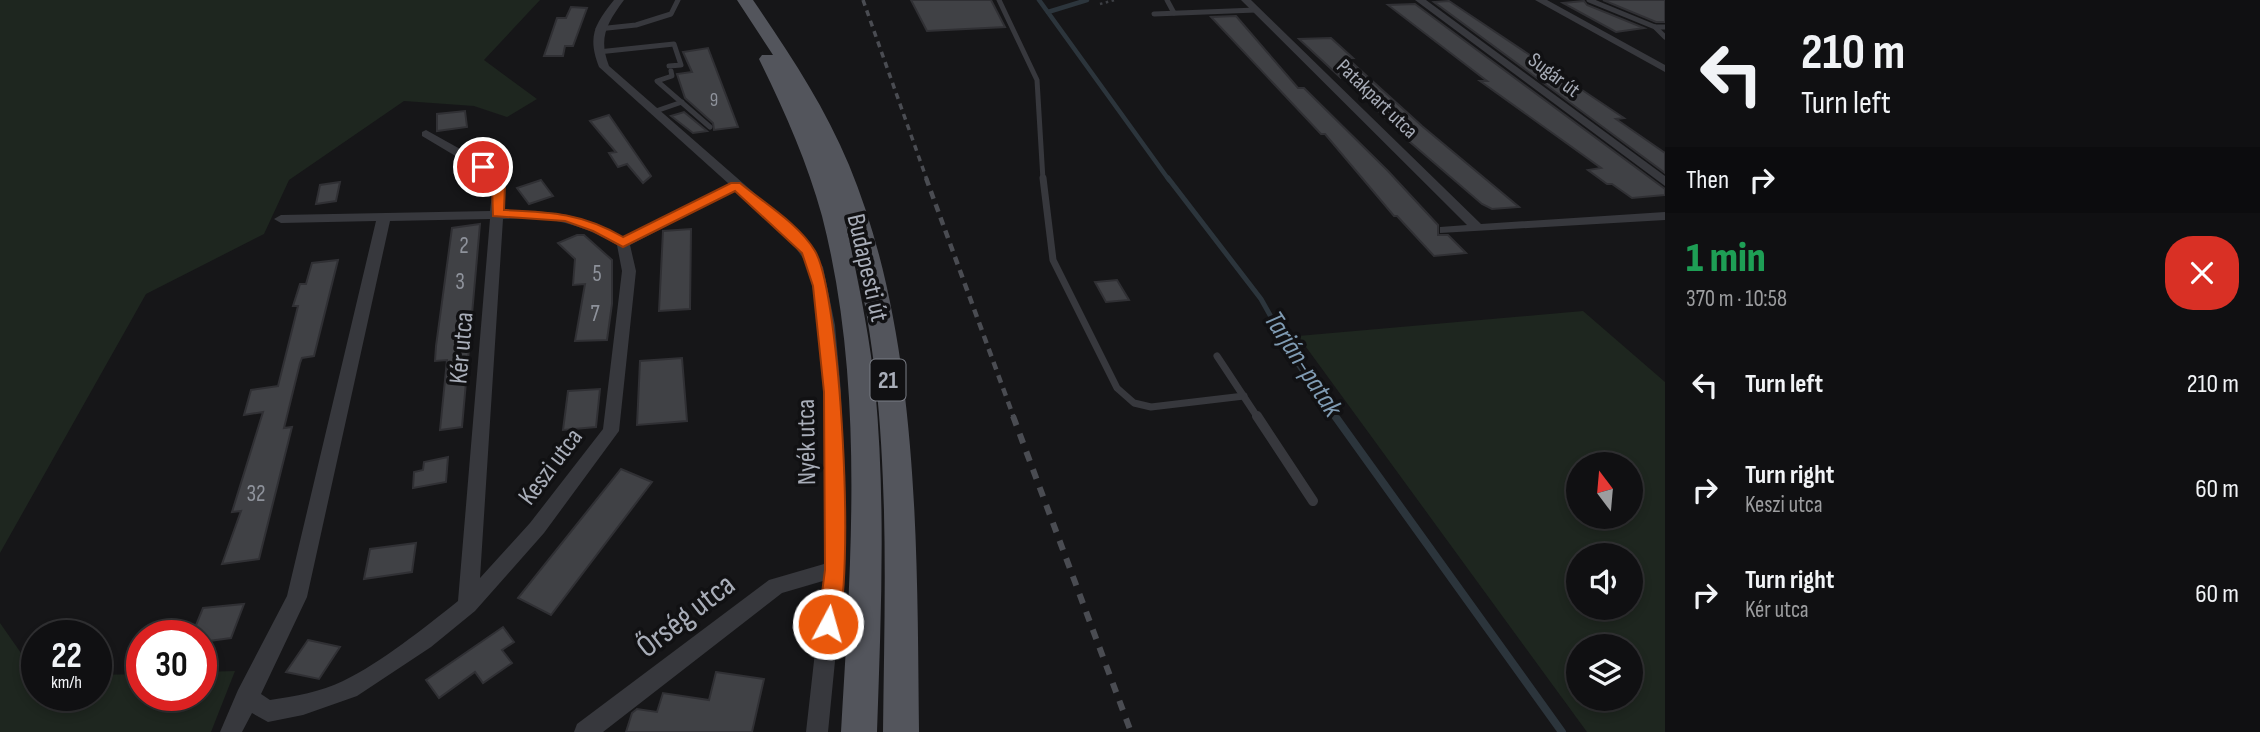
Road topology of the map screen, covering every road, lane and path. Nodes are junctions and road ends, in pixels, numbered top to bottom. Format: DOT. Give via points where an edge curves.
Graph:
graph roads {
  1 [pos="619,0"];
  2 [pos="678,0"];
  3 [pos="727,0"];
  4 [pos="745,0"];
  5 [pos="999,0"];
  6 [pos="1115,0"];
  7 [pos="1167,0"];
  8 [pos="1246,0"];
  9 [pos="1420,0"];
  10 [pos="1540,0"];
  11 [pos="1590,0"];
  12 [pos="1100,4"];
  13 [pos="1256,10"];
  14 [pos="1174,13"];
  15 [pos="1154,14"];
  16 [pos="1655,27"];
  17 [pos="1665,27"];
  18 [pos="598,29"];
  19 [pos="1665,37"];
  20 [pos="598,52"];
  21 [pos="1665,69"];
  22 [pos="682,102"];
  23 [pos="653,113"];
  24 [pos="710,127"];
  25 [pos="426,134"];
  26 [pos="1665,182"];
  27 [pos="736,185"];
  28 [pos="497,213"];
  29 [pos="384,216"];
  30 [pos="1665,216"];
  31 [pos="281,219"];
  32 [pos="1478,228"];
  33 [pos="1445,230"];
  34 [pos="623,243"];
  35 [pos="1217,356"];
  36 [pos="1244,396"];
  37 [pos="1313,501"];
  38 [pos="834,570"];
  39 [pos="468,605"];
  40 [pos="246,697"];
  41 [pos="231,732"];
  42 [pos="585,732"];
  43 [pos="817,732"];
  44 [pos="859,732"];
  45 [pos="901,732"];
  1 -- 18 [label="street"];
  2 -- 18 [label="lane" via="671,15 660,20"];
  3 -- 44 [label="main road, Budapesti út / 21" via="773,68 803,130 837,232 852,318 865,444 867,576"];
  4 -- 45 [label="main road, Budapesti út / 21" via="780,47 825,128 863,243 884,341 901,505"];
  5 -- 36 [label="lane" via="1037,80 1053,260 1117,387 1134,403 1151,407"];
  6 -- 12 [label="path"];
  7 -- 14 [label="lane"];
  8 -- 13 [label="street, Patakpart utca"];
  9 -- 26 [label="street, Sugár út"];
  10 -- 21 [label="street"];
  11 -- 16 [label="lane"];
  13 -- 14 [label="lane"];
  13 -- 32 [label="street, Patakpart utca"];
  14 -- 15 [label="lane"];
  16 -- 17 [label="lane"];
  16 -- 19 [label="lane"];
  18 -- 20 [label="street"];
  20 -- 22 [label="lane" via="674,44 681,65 670,69 672,76 657,81"];
  20 -- 23 [label="street" via="612,77"];
  22 -- 23 [label="lane"];
  22 -- 24 [label="lane"];
  23 -- 27 [label="street"];
  25 -- 28 [label="street, Kér utca" via="483,167 499,184"];
  27 -- 34 [label="street"];
  27 -- 38 [label="street, Nyék utca" via="794,235 816,267 833,392"];
  28 -- 29 [label="street"];
  28 -- 34 [label="street" via="566,217"];
  28 -- 39 [label="street, Kér utca"];
  29 -- 31 [label="street"];
  29 -- 40 [label="street" via="297,597"];
  30 -- 32 [label="street"];
  32 -- 33 [label="street"];
  34 -- 39 [label="street, Keszi utca" via="629,271 611,431 537,528"];
  35 -- 36 [label="lane"];
  36 -- 37 [label="lane"];
  38 -- 42 [label="street, Őrség utca" via="776,586"];
  38 -- 43 [label="street, Nyék utca"];
  39 -- 40 [label="street, Keszi utca" via="349,689 303,705 268,710"];
  40 -- 41 [label="street"];
}
